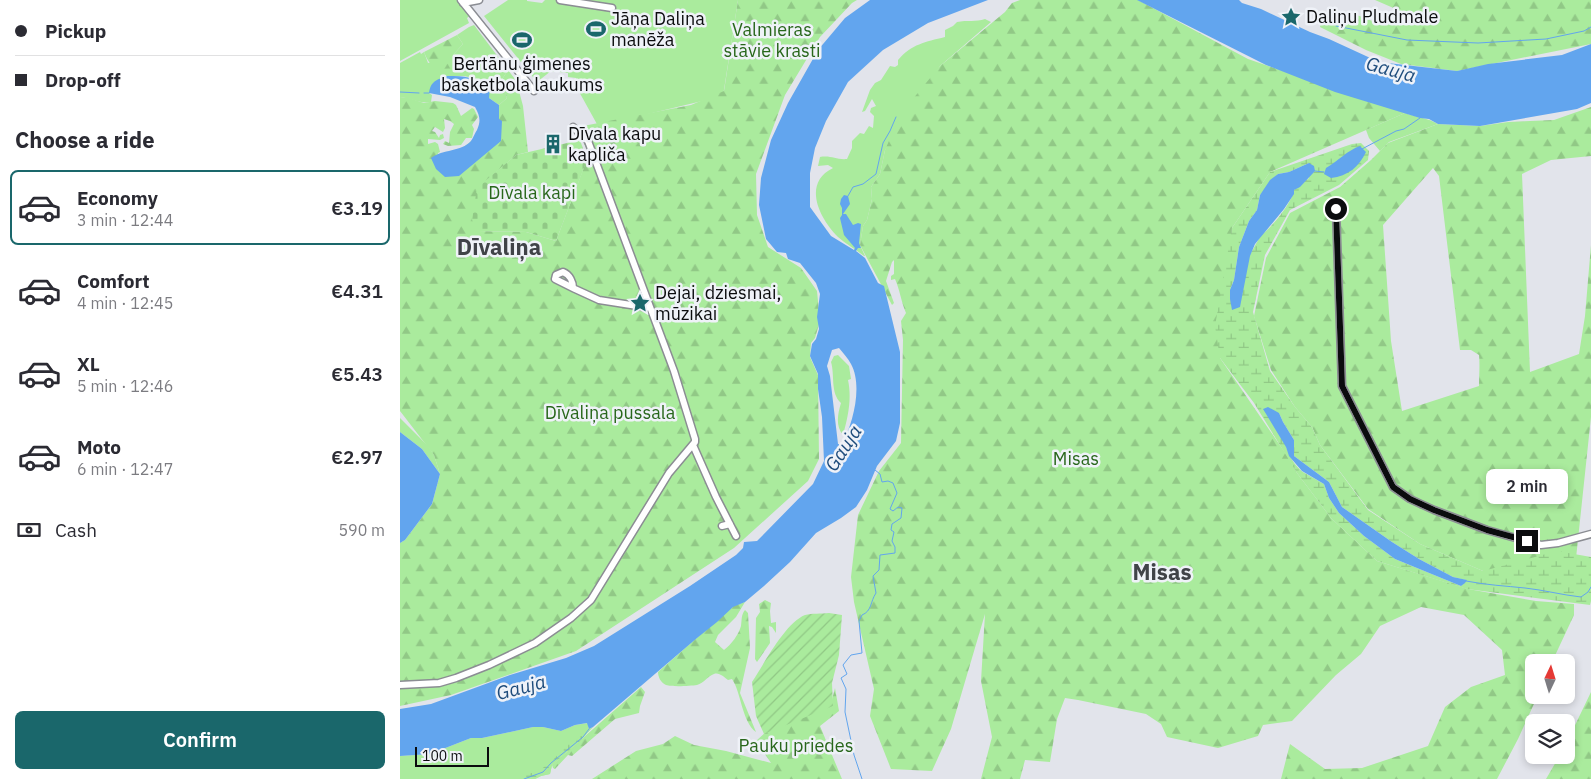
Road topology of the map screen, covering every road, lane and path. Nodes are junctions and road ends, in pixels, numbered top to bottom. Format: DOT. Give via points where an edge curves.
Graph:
graph roads {
  1 [pos="480,0"];
  2 [pos="560,0"];
  3 [pos="463,2"];
  4 [pos="612,8"];
  5 [pos="470,12"];
  6 [pos="534,91"];
  7 [pos="573,128"];
  8 [pos="1336,209"];
  9 [pos="573,288"];
  10 [pos="647,300"];
  11 [pos="632,305"];
  12 [pos="650,308"];
  13 [pos="693,445"];
  14 [pos="730,524"];
  15 [pos="722,526"];
  16 [pos="1591,534"];
  17 [pos="736,536"];
  18 [pos="400,685"];
  1 -- 3 [label="street"];
  1 -- 5 [label="street"];
  2 -- 4 [label="street"];
  3 -- 5 [label="street"];
  5 -- 6 [label="street"];
  7 -- 10 [label="street" via="588,141"];
  8 -- 16 [label="street" via="1342,386 1393,487 1434,510 1487,530 1541,545"];
  9 -- 11 [label="street" via="599,300"];
  10 -- 11 [label="street"];
  10 -- 12 [label="street"];
  11 -- 12 [label="street"];
  12 -- 13 [label="street" via="679,386 695,439"];
  13 -- 14 [label="street"];
  13 -- 18 [label="street" via="669,473 591,600 571,618 535,642 456,678 439,683"];
  14 -- 15 [label="street"];
  14 -- 17 [label="street"];
}
